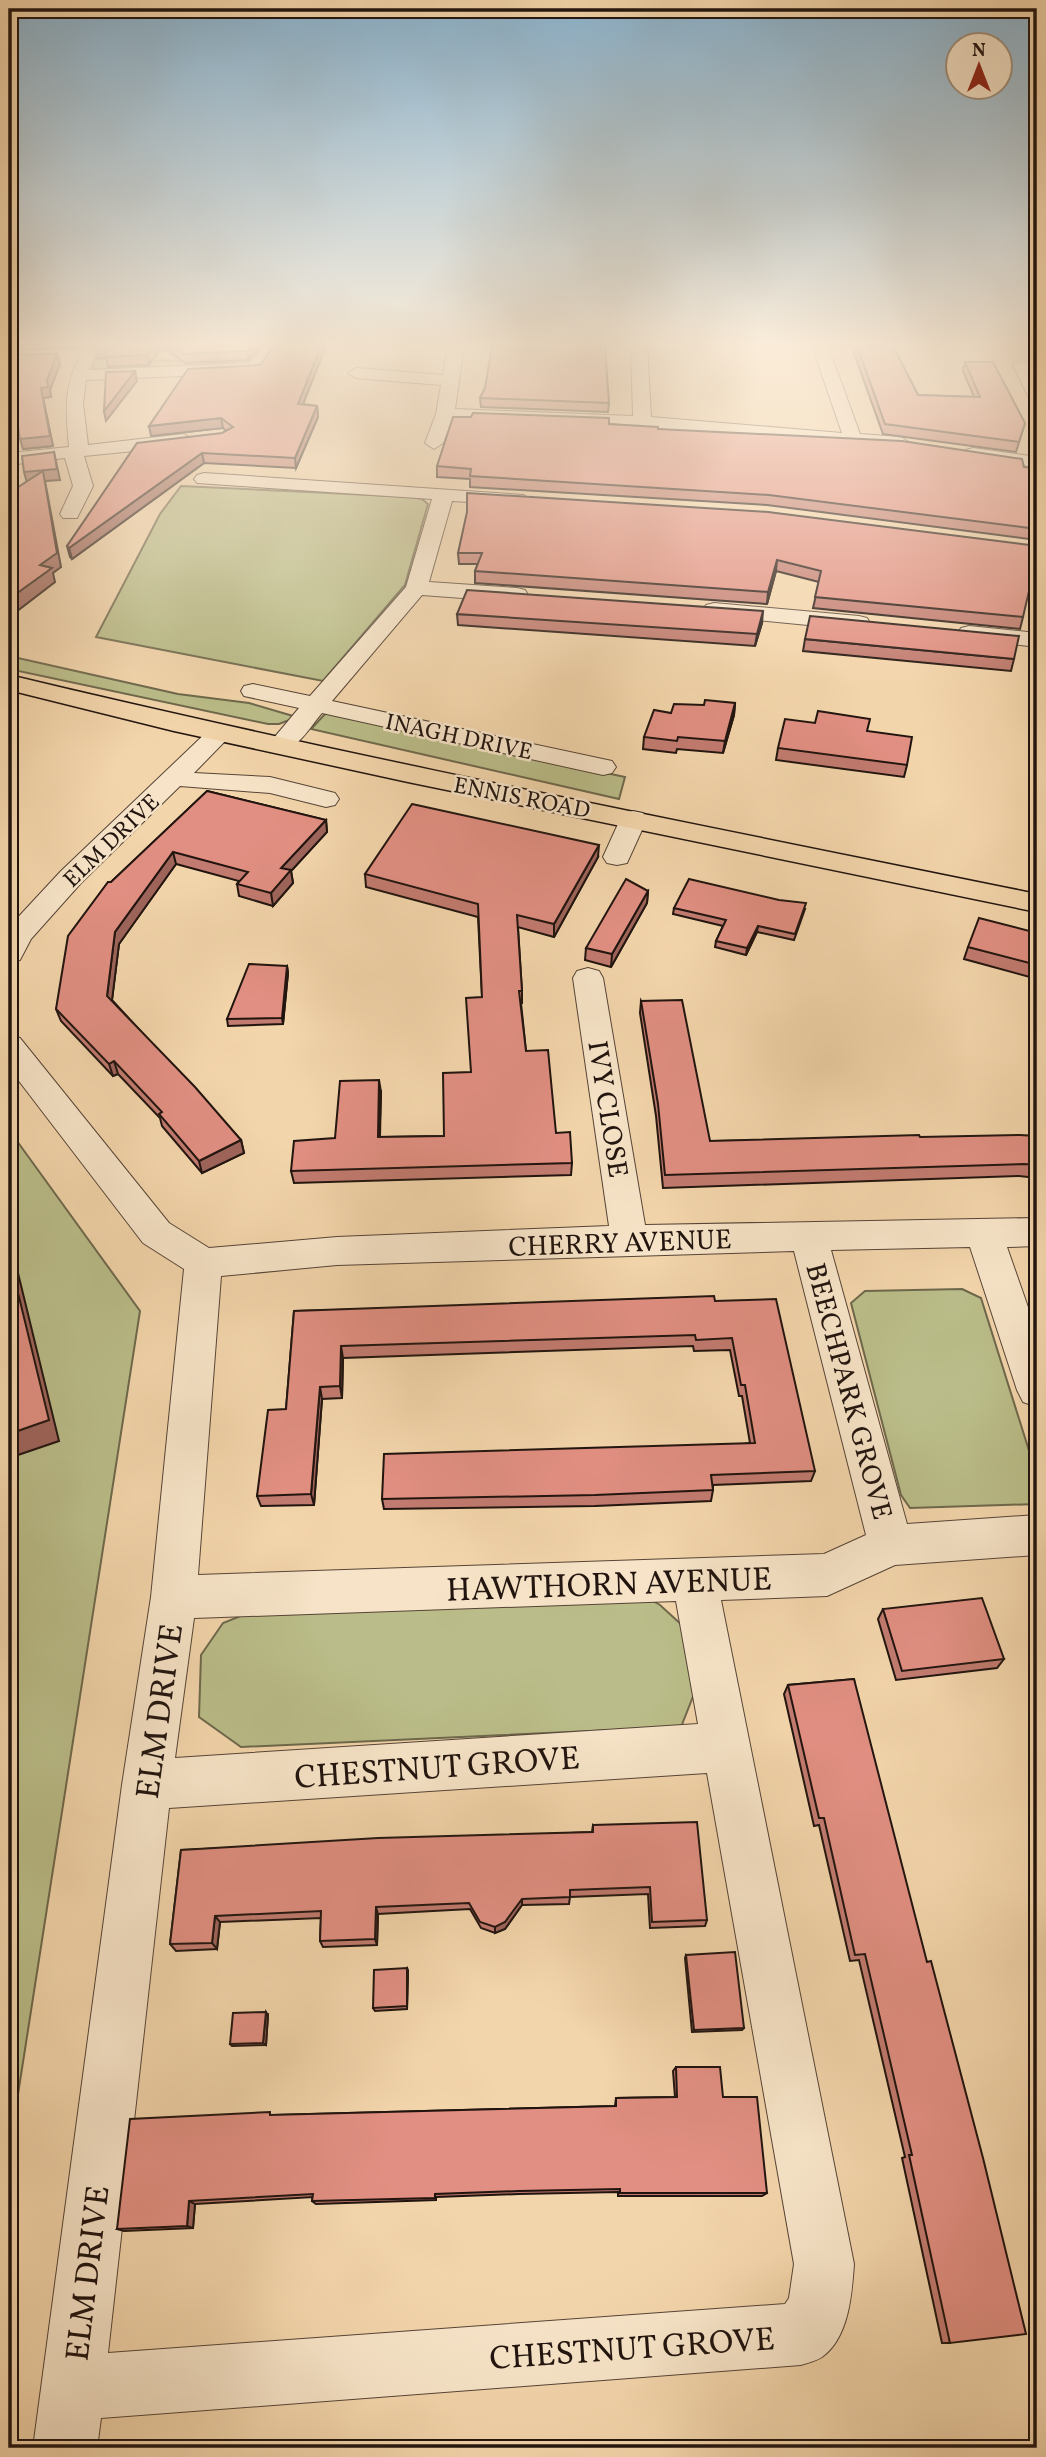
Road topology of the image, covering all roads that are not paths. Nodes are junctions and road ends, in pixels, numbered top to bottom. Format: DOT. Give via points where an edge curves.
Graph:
graph roads {
  1 [pos="78,461"];
  2 [pos="204,479"];
  3 [pos="444,494"];
  4 [pos="538,500"];
  5 [pos="70,514"];
  6 [pos="416,588"];
  7 [pos="544,597"];
  8 [pos="693,608"];
  9 [pos="882,625"];
  10 [pos="949,631"];
  11 [pos="1037,640"];
  12 [pos="9,683"];
  13 [pos="253,691"];
  14 [pos="316,705"];
  15 [pos="220,733"];
  16 [pos="281,745"];
  17 [pos="603,767"];
  18 [pos="175,777"];
  19 [pos="326,799"];
  20 [pos="633,819"];
  21 [pos="617,857"];
  22 [pos="1037,903"];
  23 [pos="9,953"];
  24 [pos="588,978"];
  25 [pos="9,1046"];
  26 [pos="1037,1232"];
  27 [pos="984,1234"];
  28 [pos="809,1237"];
  29 [pos="629,1240"];
  30 [pos="203,1263"];
  31 [pos="1037,1390"];
  32 [pos="1037,1535"];
  33 [pos="891,1545"];
  34 [pos="695,1580"];
  35 [pos="174,1597"];
  36 [pos="726,1747"];
  37 [pos="147,1785"];
  38 [pos="72,2388"];
  39 [pos="65,2448"];
  1 -- 5 [label="street" via="83,486"];
  2 -- 3 [label="street"];
  3 -- 4 [label="street"];
  3 -- 6 [label="street"];
  6 -- 7 [label="street"];
  6 -- 14 [label="street"];
  8 -- 9 [label="street"];
  10 -- 11 [label="street"];
  12 -- 15 [label="main road, ENNIS ROAD"];
  13 -- 14 [label="street, INAGH DRIVE"];
  14 -- 16 [label="street"];
  14 -- 17 [label="street, INAGH DRIVE"];
  15 -- 16 [label="main road, ENNIS ROAD"];
  15 -- 18 [label="street, ELM DRIVE"];
  16 -- 20 [label="main road, ENNIS ROAD"];
  18 -- 19 [label="street" via="270,785"];
  18 -- 23 [label="street, ELM DRIVE" via="71,877 18,935"];
  20 -- 21 [label="street"];
  20 -- 22 [label="main road, ENNIS ROAD"];
  24 -- 29 [label="street, IVY CLOSE"];
  25 -- 30 [label="street" via="156,1233"];
  26 -- 27 [label="street, CHERRY AVENUE"];
  27 -- 28 [label="street, CHERRY AVENUE"];
  27 -- 31 [label="street"];
  28 -- 29 [label="street, CHERRY AVENUE"];
  28 -- 33 [label="street, BEECHPARK GROVE"];
  29 -- 30 [label="street, CHERRY AVENUE" via="337,1251"];
  30 -- 35 [label="street, ELM DRIVE"];
  32 -- 33 [label="street, HAWTHORN AVENUE"];
  33 -- 34 [label="street, HAWTHORN AVENUE" via="827,1575"];
  34 -- 35 [label="street, HAWTHORN AVENUE"];
  34 -- 36 [label="street, CHESTNUT GROVE"];
  35 -- 37 [label="street, ELM DRIVE"];
  36 -- 37 [label="street, CHESTNUT GROVE"];
  36 -- 38 [label="street, CHESTNUT GROVE" via="824,2264 819,2310 801,2334"];
  37 -- 38 [label="street, ELM DRIVE"];
  38 -- 39 [label="street, ELM DRIVE"];
}
